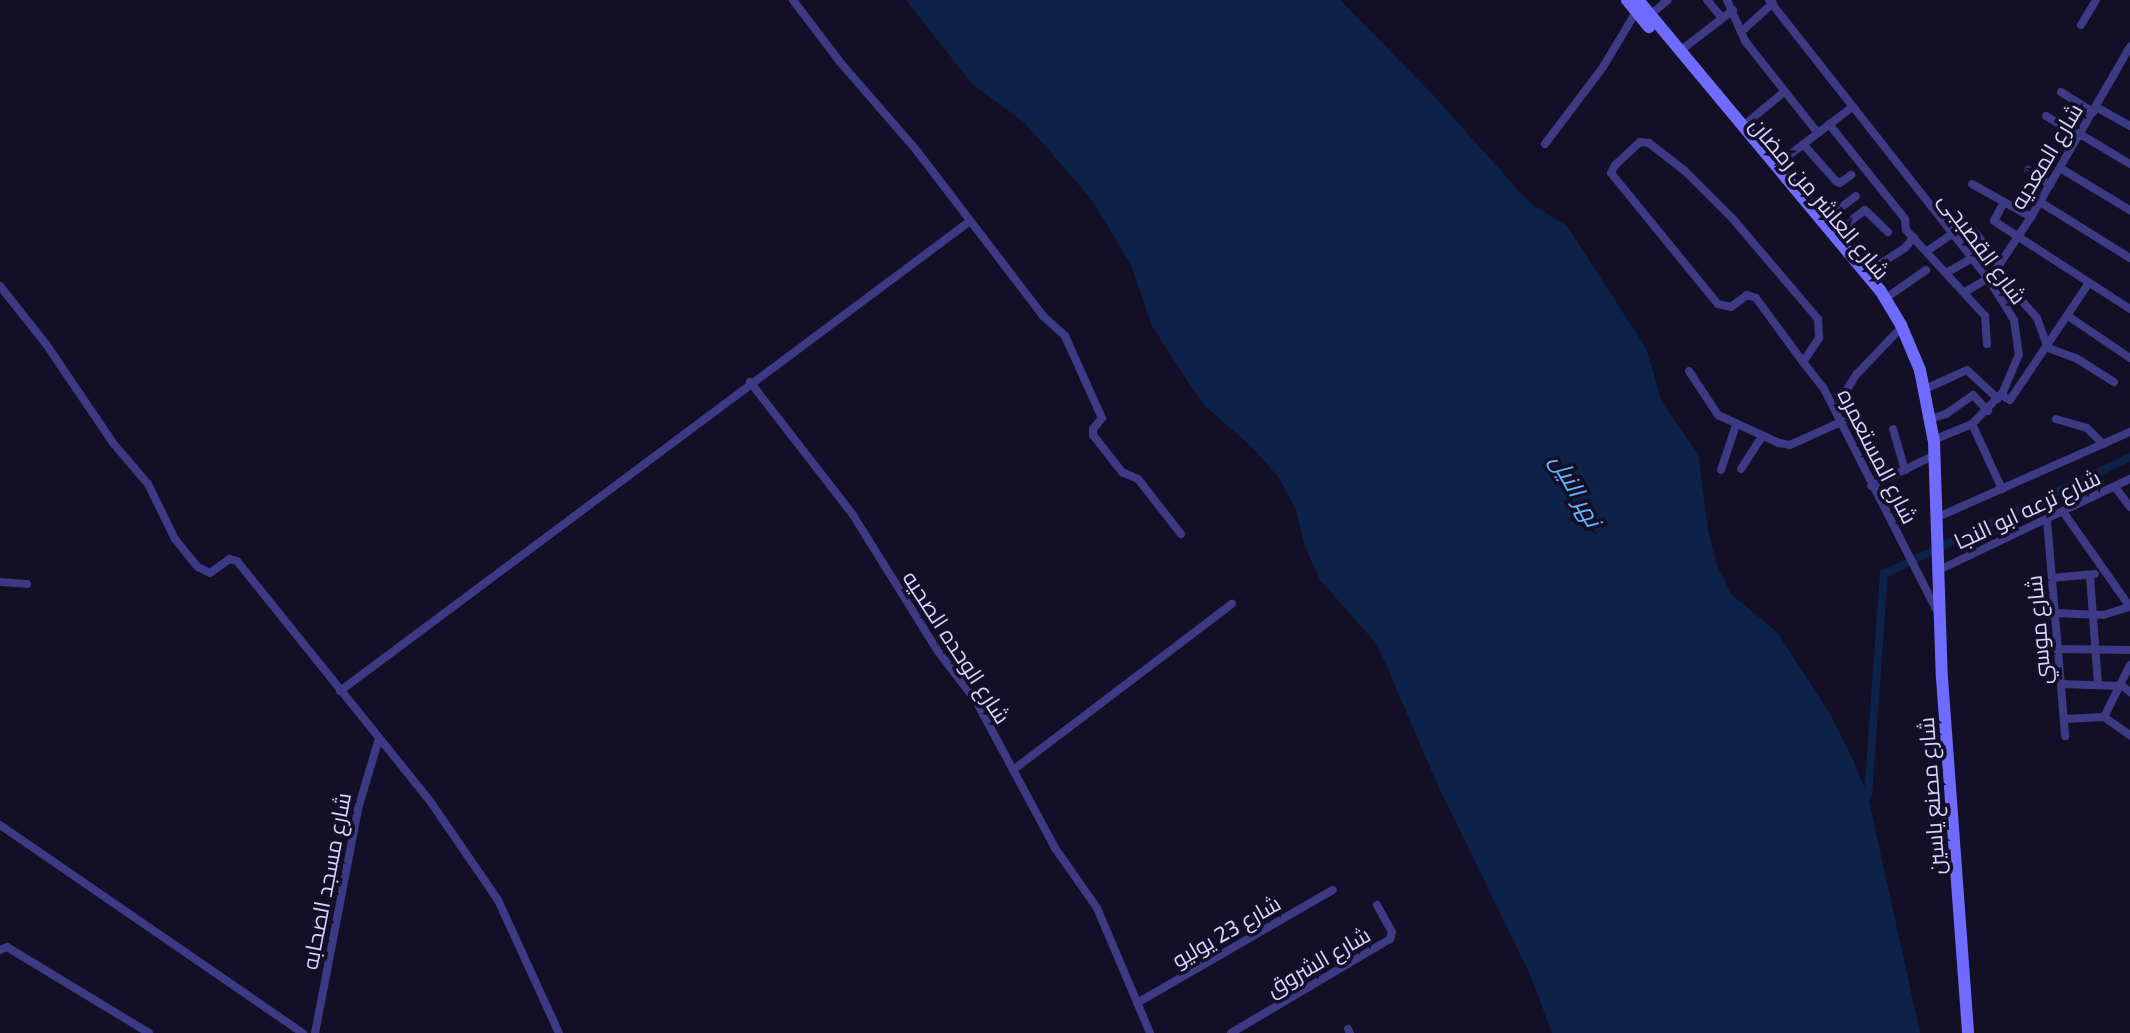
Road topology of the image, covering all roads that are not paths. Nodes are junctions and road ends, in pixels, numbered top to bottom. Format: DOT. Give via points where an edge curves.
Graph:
graph roads {
  1 [pos="793,0"];
  2 [pos="1627,0"];
  3 [pos="1668,0"];
  4 [pos="1707,0"];
  5 [pos="1727,0"];
  6 [pos="2096,0"];
  7 [pos="1772,2"];
  8 [pos="1641,9"];
  9 [pos="1733,10"];
  10 [pos="1722,18"];
  11 [pos="2081,25"];
  12 [pos="1741,32"];
  13 [pos="2130,47"];
  14 [pos="1680,51"];
  15 [pos="1784,92"];
  16 [pos="2061,92"];
  17 [pos="1852,107"];
  18 [pos="2094,110"];
  19 [pos="2046,116"];
  20 [pos="1829,124"];
  21 [pos="1743,126"];
  22 [pos="2130,126"];
  23 [pos="1818,133"];
  24 [pos="2080,135"];
  25 [pos="1545,144"];
  26 [pos="1803,144"];
  27 [pos="2130,164"];
  28 [pos="1776,165"];
  29 [pos="2060,168"];
  30 [pos="2028,170"];
  31 [pos="1851,175"];
  32 [pos="1972,184"];
  33 [pos="2050,185"];
  34 [pos="1856,196"];
  35 [pos="2004,202"];
  36 [pos="2040,202"];
  37 [pos="2130,210"];
  38 [pos="2031,217"];
  39 [pos="970,221"];
  40 [pos="1823,221"];
  41 [pos="1973,230"];
  42 [pos="1888,232"];
  43 [pos="1834,234"];
  44 [pos="1952,234"];
  45 [pos="1914,237"];
  46 [pos="2018,237"];
  47 [pos="1927,251"];
  48 [pos="1972,258"];
  49 [pos="2130,258"];
  50 [pos="1997,267"];
  51 [pos="1926,270"];
  52 [pos="1948,272"];
  53 [pos="1866,273"];
  54 [pos="1988,279"];
  55 [pos="2089,283"];
  56 [pos="0,286"];
  57 [pos="1965,292"];
  58 [pos="1886,298"];
  59 [pos="2130,309"];
  60 [pos="2068,316"];
  61 [pos="1897,332"];
  62 [pos="1987,344"];
  63 [pos="2048,348"];
  64 [pos="2130,358"];
  65 [pos="1803,362"];
  66 [pos="1689,371"];
  67 [pos="750,382"];
  68 [pos="2114,382"];
  69 [pos="1925,389"];
  70 [pos="2000,397"];
  71 [pos="1836,407"];
  72 [pos="1988,411"];
  73 [pos="1930,419"];
  74 [pos="2056,419"];
  75 [pos="1843,421"];
  76 [pos="1972,424"];
  77 [pos="1736,425"];
  78 [pos="1893,429"];
  79 [pos="2130,432"];
  80 [pos="1763,435"];
  81 [pos="2103,444"];
  82 [pos="1933,448"];
  83 [pos="1741,469"];
  84 [pos="1721,470"];
  85 [pos="1905,470"];
  86 [pos="2130,479"];
  87 [pos="1871,486"];
  88 [pos="2115,487"];
  89 [pos="2002,489"];
  90 [pos="2130,507"];
  91 [pos="2064,513"];
  92 [pos="2047,520"];
  93 [pos="1938,524"];
  94 [pos="1181,534"];
  95 [pos="1940,563"];
  96 [pos="2104,570"];
  97 [pos="2090,576"];
  98 [pos="2052,578"];
  99 [pos="0,582"];
  100 [pos="27,584"];
  101 [pos="1232,604"];
  102 [pos="2130,607"];
  103 [pos="2055,613"];
  104 [pos="2093,615"];
  105 [pos="1940,616"];
  106 [pos="2058,649"];
  107 [pos="2095,649"];
  108 [pos="2130,650"];
  109 [pos="2130,665"];
  110 [pos="2061,684"];
  111 [pos="2098,685"];
  112 [pos="2120,685"];
  113 [pos="340,691"];
  114 [pos="2130,692"];
  115 [pos="2104,717"];
  116 [pos="2064,719"];
  117 [pos="2130,735"];
  118 [pos="2065,736"];
  119 [pos="379,738"];
  120 [pos="1013,770"];
  121 [pos="0,825"];
  122 [pos="1333,890"];
  123 [pos="1377,905"];
  124 [pos="0,950"];
  125 [pos="1137,1003"];
  126 [pos="149,1033"];
  127 [pos="303,1033"];
  128 [pos="315,1033"];
  129 [pos="559,1033"];
  130 [pos="1150,1033"];
  131 [pos="1231,1033"];
  132 [pos="1968,1033"];
  1 -- 39 [label="street"];
  2 -- 8 [label="main road, شارع العاشر من رمضان"];
  3 -- 8 [label="street"];
  4 -- 10 [label="street"];
  5 -- 9 [label="street"];
  6 -- 11 [label="street"];
  7 -- 12 [label="street"];
  7 -- 17 [label="street, شارع القصبجى"];
  8 -- 14 [label="main road, شارع العاشر من رمضان"];
  8 -- 25 [label="street"];
  8 -- 61 [label="main road, شارع العاشر من رمضان" via="1876,295"];
  9 -- 10 [label="street"];
  9 -- 12 [label="street"];
  10 -- 14 [label="street"];
  12 -- 15 [label="street"];
  13 -- 18 [label="street, شارع المعديه"];
  14 -- 21 [label="main road, شارع العاشر من رمضان"];
  15 -- 21 [label="street"];
  15 -- 23 [label="street"];
  16 -- 18 [label="street"];
  17 -- 20 [label="street"];
  17 -- 44 [label="street, شارع القصبجى"];
  18 -- 22 [label="street"];
  18 -- 24 [label="street, شارع المعديه"];
  19 -- 24 [label="street"];
  20 -- 23 [label="street"];
  20 -- 45 [label="street"];
  21 -- 28 [label="main road, شارع العاشر من رمضان"];
  23 -- 26 [label="street"];
  24 -- 27 [label="street"];
  24 -- 29 [label="street, شارع المعديه"];
  26 -- 28 [label="street"];
  26 -- 31 [label="street" via="1836,181"];
  28 -- 40 [label="main road, شارع العاشر من رمضان"];
  29 -- 33 [label="street, شارع المعديه"];
  29 -- 37 [label="street"];
  30 -- 33 [label="street"];
  32 -- 35 [label="street"];
  33 -- 36 [label="street, شارع المعديه"];
  34 -- 40 [label="street"];
  35 -- 38 [label="street"];
  35 -- 46 [label="street" via="1993,219"];
  36 -- 38 [label="street, شارع المعديه"];
  36 -- 49 [label="street"];
  38 -- 46 [label="street, شارع المعديه"];
  39 -- 67 [label="street"];
  39 -- 94 [label="street" via="1043,316 1065,336 1102,418 1093,435 1122,472 1138,479"];
  40 -- 43 [label="main road, شارع العاشر من رمضان"];
  41 -- 50 [label="street"];
  42 -- 43 [label="street" via="1865,210"];
  43 -- 53 [label="main road, شارع العاشر من رمضان"];
  44 -- 47 [label="street"];
  44 -- 48 [label="street, شارع القصبجى"];
  45 -- 47 [label="street"];
  45 -- 53 [label="street"];
  46 -- 50 [label="street, شارع المعديه"];
  46 -- 55 [label="street"];
  47 -- 52 [label="street"];
  48 -- 52 [label="street"];
  48 -- 54 [label="street, شارع القصبجى"];
  50 -- 54 [label="street, شارع المعديه"];
  50 -- 63 [label="street" via="2037,318"];
  51 -- 58 [label="street"];
  52 -- 57 [label="street"];
  53 -- 58 [label="main road, شارع العاشر من رمضان"];
  54 -- 57 [label="street"];
  54 -- 70 [label="street, شارع القصبجى" via="2014,320 2019,343 2016,365"];
  55 -- 59 [label="street"];
  55 -- 60 [label="street"];
  56 -- 113 [label="street" via="148,484 175,539 198,567 210,573 229,559 237,561"];
  57 -- 62 [label="street" via="1986,318"];
  58 -- 69 [label="main road, شارع العاشر من رمضان"];
  60 -- 63 [label="street"];
  60 -- 64 [label="street"];
  61 -- 71 [label="street" via="1857,374"];
  61 -- 82 [label="main road, شارع العاشر من رمضان"];
  63 -- 68 [label="street"];
  63 -- 70 [label="street" via="2010,400"];
  65 -- 65 [label="street, شارع المستعمره" via="1819,338 1818,319 1732,218 1685,171 1643,141 1611,170 1718,304 1731,307 1753,296"];
  65 -- 71 [label="street, شارع المستعمره"];
  66 -- 77 [label="street" via="1716,413"];
  67 -- 113 [label="street"];
  67 -- 120 [label="street, شارع الوحده الصحيه" via="853,515 937,650 976,701"];
  69 -- 70 [label="street" via="1967,370"];
  69 -- 73 [label="main road, شارع العاشر من رمضان"];
  70 -- 72 [label="street, شارع القصبجى"];
  71 -- 75 [label="street, شارع المستعمره"];
  72 -- 73 [label="street" via="1973,395"];
  72 -- 76 [label="street, شارع القصبجى"];
  73 -- 82 [label="main road, شارع العاشر من رمضان"];
  74 -- 81 [label="street" via="2087,428"];
  75 -- 80 [label="street" via="1790,445"];
  75 -- 87 [label="street, شارع المستعمره"];
  76 -- 82 [label="street, شارع القصبجى"];
  76 -- 89 [label="street"];
  77 -- 80 [label="street"];
  77 -- 84 [label="street"];
  78 -- 85 [label="street"];
  79 -- 81 [label="street"];
  80 -- 83 [label="street"];
  81 -- 89 [label="street"];
  82 -- 85 [label="street, شارع القصبجى"];
  82 -- 93 [label="main road, شارع العاشر من رمضان"];
  85 -- 87 [label="street, شارع القصبجى"];
  86 -- 88 [label="street, شارع ترعه ابو النجا"];
  87 -- 105 [label="street, شارع المستعمره"];
  88 -- 90 [label="street"];
  88 -- 91 [label="street, شارع ترعه ابو النجا"];
  89 -- 93 [label="street"];
  91 -- 92 [label="street, شارع ترعه ابو النجا"];
  91 -- 96 [label="street"];
  92 -- 95 [label="street, شارع ترعه ابو النجا"];
  92 -- 98 [label="street, شارع موسي"];
  93 -- 95 [label="main road, شارع العاشر من رمضان"];
  95 -- 105 [label="main road, شارع مصنع ياسين"];
  96 -- 97 [label="street"];
  96 -- 102 [label="street"];
  97 -- 98 [label="street"];
  97 -- 104 [label="street"];
  98 -- 103 [label="street, شارع موسي"];
  99 -- 100 [label="street"];
  101 -- 120 [label="street"];
  102 -- 104 [label="street"];
  103 -- 104 [label="street"];
  103 -- 106 [label="street, شارع موسي"];
  104 -- 107 [label="street"];
  105 -- 132 [label="main road, شارع مصنع ياسين"];
  106 -- 107 [label="street"];
  106 -- 110 [label="street, شارع موسي"];
  107 -- 108 [label="street"];
  107 -- 111 [label="street"];
  109 -- 112 [label="street"];
  110 -- 111 [label="street"];
  110 -- 116 [label="street, شارع موسي"];
  111 -- 112 [label="street"];
  112 -- 114 [label="street"];
  112 -- 115 [label="street"];
  113 -- 119 [label="street"];
  115 -- 116 [label="street"];
  115 -- 117 [label="street"];
  116 -- 118 [label="street, شارع موسي"];
  119 -- 128 [label="street, شارع مسجد الصحابه" via="358,809"];
  119 -- 129 [label="street" via="498,900"];
  120 -- 125 [label="street, شارع الوحده الصحيه" via="1055,848 1097,908"];
  121 -- 127 [label="street"];
  122 -- 125 [label="street, شارع 23 يوليو"];
  123 -- 131 [label="street, شارع الشروق" via="1392,932 1390,939"];
  124 -- 126 [label="street" via="7,947"];
  125 -- 130 [label="street, شارع الوحده الصحيه"];
}
